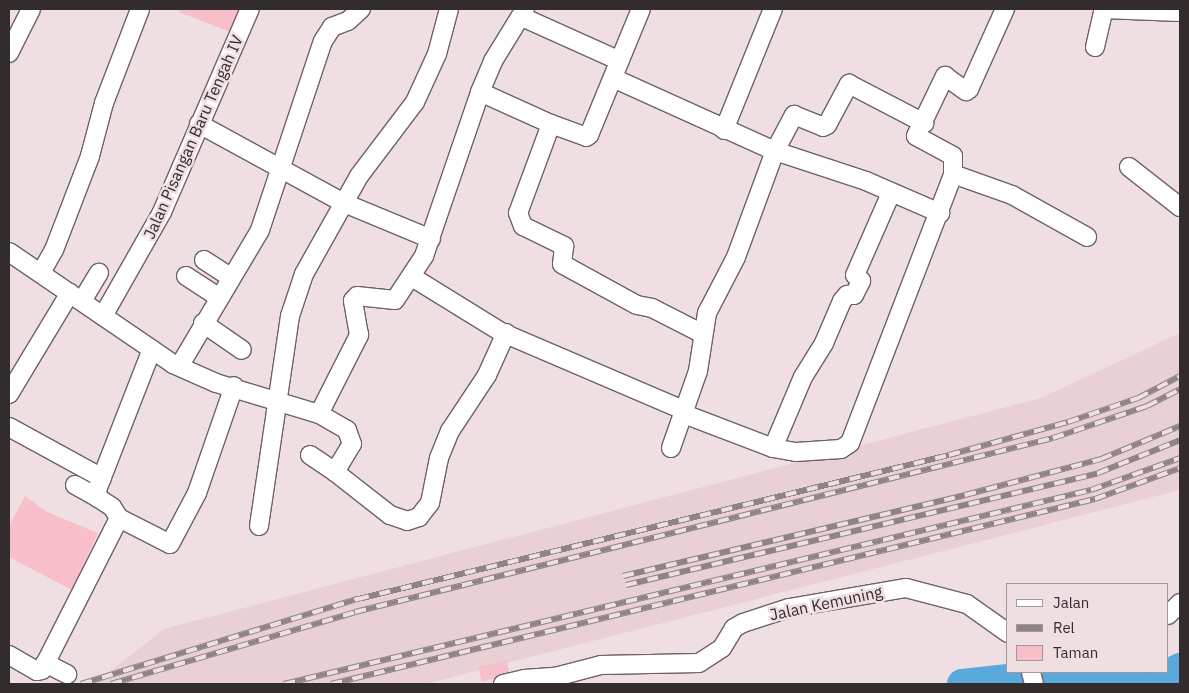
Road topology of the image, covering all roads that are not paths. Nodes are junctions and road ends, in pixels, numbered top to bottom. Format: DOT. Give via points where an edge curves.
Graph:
graph roads {
  1 [pos="31,9"];
  2 [pos="140,9"];
  3 [pos="250,9"];
  4 [pos="361,9"];
  5 [pos="449,9"];
  6 [pos="641,9"];
  7 [pos="773,9"];
  8 [pos="1005,9"];
  9 [pos="1112,9"];
  10 [pos="1180,12"];
  11 [pos="523,13"];
  12 [pos="1095,47"];
  13 [pos="9,53"];
  14 [pos="620,61"];
  15 [pos="613,78"];
  16 [pos="480,92"];
  17 [pos="924,123"];
  18 [pos="199,124"];
  19 [pos="551,124"];
  20 [pos="724,130"];
  21 [pos="775,152"];
  22 [pos="1129,167"];
  23 [pos="281,168"];
  24 [pos="953,174"];
  25 [pos="891,193"];
  26 [pos="344,202"];
  27 [pos="1180,207"];
  28 [pos="940,213"];
  29 [pos="1087,237"];
  30 [pos="431,239"];
  31 [pos="9,252"];
  32 [pos="204,260"];
  33 [pos="41,273"];
  34 [pos="99,273"];
  35 [pos="186,276"];
  36 [pos="230,277"];
  37 [pos="412,277"];
  38 [pos="76,297"];
  39 [pos="218,297"];
  40 [pos="103,316"];
  41 [pos="203,323"];
  42 [pos="701,333"];
  43 [pos="506,334"];
  44 [pos="152,349"];
  45 [pos="242,350"];
  46 [pos="180,365"];
  47 [pos="234,386"];
  48 [pos="9,394"];
  49 [pos="278,403"];
  50 [pos="684,413"];
  51 [pos="319,414"];
  52 [pos="9,427"];
  53 [pos="671,448"];
  54 [pos="773,448"];
  55 [pos="310,455"];
  56 [pos="335,472"];
  57 [pos="102,478"];
  58 [pos="74,485"];
  59 [pos="98,498"];
  60 [pos="119,518"];
  61 [pos="259,526"];
  62 [pos="1180,603"];
  63 [pos="1169,614"];
  64 [pos="1006,632"];
  65 [pos="9,655"];
  66 [pos="45,663"];
  67 [pos="67,674"];
  68 [pos="503,684"];
  1 -- 13 [label="street"];
  2 -- 33 [label="street" via="104,103 90,156 54,250"];
  3 -- 18 [label="street, Jalan Pisangan Baru Tengah IV"];
  4 -- 23 [label="street" via="348,21 332,27 323,41"];
  5 -- 26 [label="street" via="437,54 415,102 359,176"];
  6 -- 14 [label="street"];
  7 -- 20 [label="street"];
  8 -- 17 [label="street" via="969,89 966,91 945,76"];
  9 -- 10 [label="street"];
  9 -- 12 [label="street"];
  11 -- 14 [label="street"];
  11 -- 16 [label="street" via="500,48"];
  14 -- 15 [label="street"];
  15 -- 19 [label="street" via="586,137"];
  15 -- 20 [label="street" via="663,98"];
  16 -- 19 [label="street"];
  16 -- 30 [label="street"];
  17 -- 21 [label="street" via="849,84 827,125 823,127 794,115"];
  17 -- 24 [label="street" via="917,139 953,156"];
  18 -- 23 [label="street"];
  18 -- 40 [label="street, Jalan Pisangan Baru Tengah IV" via="162,212"];
  19 -- 42 [label="street" via="518,213 519,221 564,246 562,264 637,305 652,308"];
  20 -- 21 [label="street"];
  21 -- 25 [label="street" via="866,180"];
  21 -- 42 [label="street" via="736,257 706,313"];
  22 -- 27 [label="street"];
  23 -- 26 [label="street"];
  23 -- 36 [label="street" via="257,237"];
  24 -- 28 [label="street"];
  24 -- 29 [label="street" via="1012,195"];
  25 -- 28 [label="street"];
  25 -- 54 [label="street" via="855,275 860,281 853,296 846,295 842,301 824,342 803,377"];
  26 -- 30 [label="street"];
  26 -- 49 [label="street" via="304,274 290,316"];
  28 -- 54 [label="street" via="850,443 841,449 796,452"];
  30 -- 37 [label="street"];
  31 -- 33 [label="street"];
  32 -- 36 [label="street"];
  33 -- 38 [label="street"];
  34 -- 38 [label="street"];
  35 -- 39 [label="street"];
  36 -- 39 [label="street"];
  37 -- 43 [label="street"];
  37 -- 51 [label="street" via="395,300 357,296 353,301 359,335"];
  38 -- 40 [label="street"];
  38 -- 48 [label="street"];
  39 -- 41 [label="street"];
  40 -- 44 [label="street"];
  41 -- 45 [label="street"];
  41 -- 46 [label="street"];
  42 -- 50 [label="street" via="698,371"];
  43 -- 50 [label="street"];
  43 -- 56 [label="street" via="487,375 450,431 439,458 426,511 407,521 375,505"];
  44 -- 46 [label="street" via="173,364"];
  44 -- 57 [label="street"];
  46 -- 47 [label="street" via="216,383"];
  47 -- 49 [label="street"];
  47 -- 60 [label="street" via="196,494 170,544"];
  49 -- 51 [label="street"];
  49 -- 61 [label="street"];
  50 -- 53 [label="street"];
  50 -- 54 [label="street"];
  51 -- 56 [label="street" via="347,430 353,440"];
  52 -- 57 [label="street"];
  55 -- 56 [label="street"];
  57 -- 59 [label="street" via="97,490"];
  58 -- 59 [label="street"];
  59 -- 60 [label="street" via="112,507"];
  60 -- 66 [label="street"];
  62 -- 63 [label="street"];
  64 -- 68 [label="street, Jalan Kemuning" via="967,604 906,588 789,608 743,623 734,628 722,648 699,663 601,666 555,677"];
  65 -- 66 [label="street" via="37,671"];
  66 -- 67 [label="street"];
}
